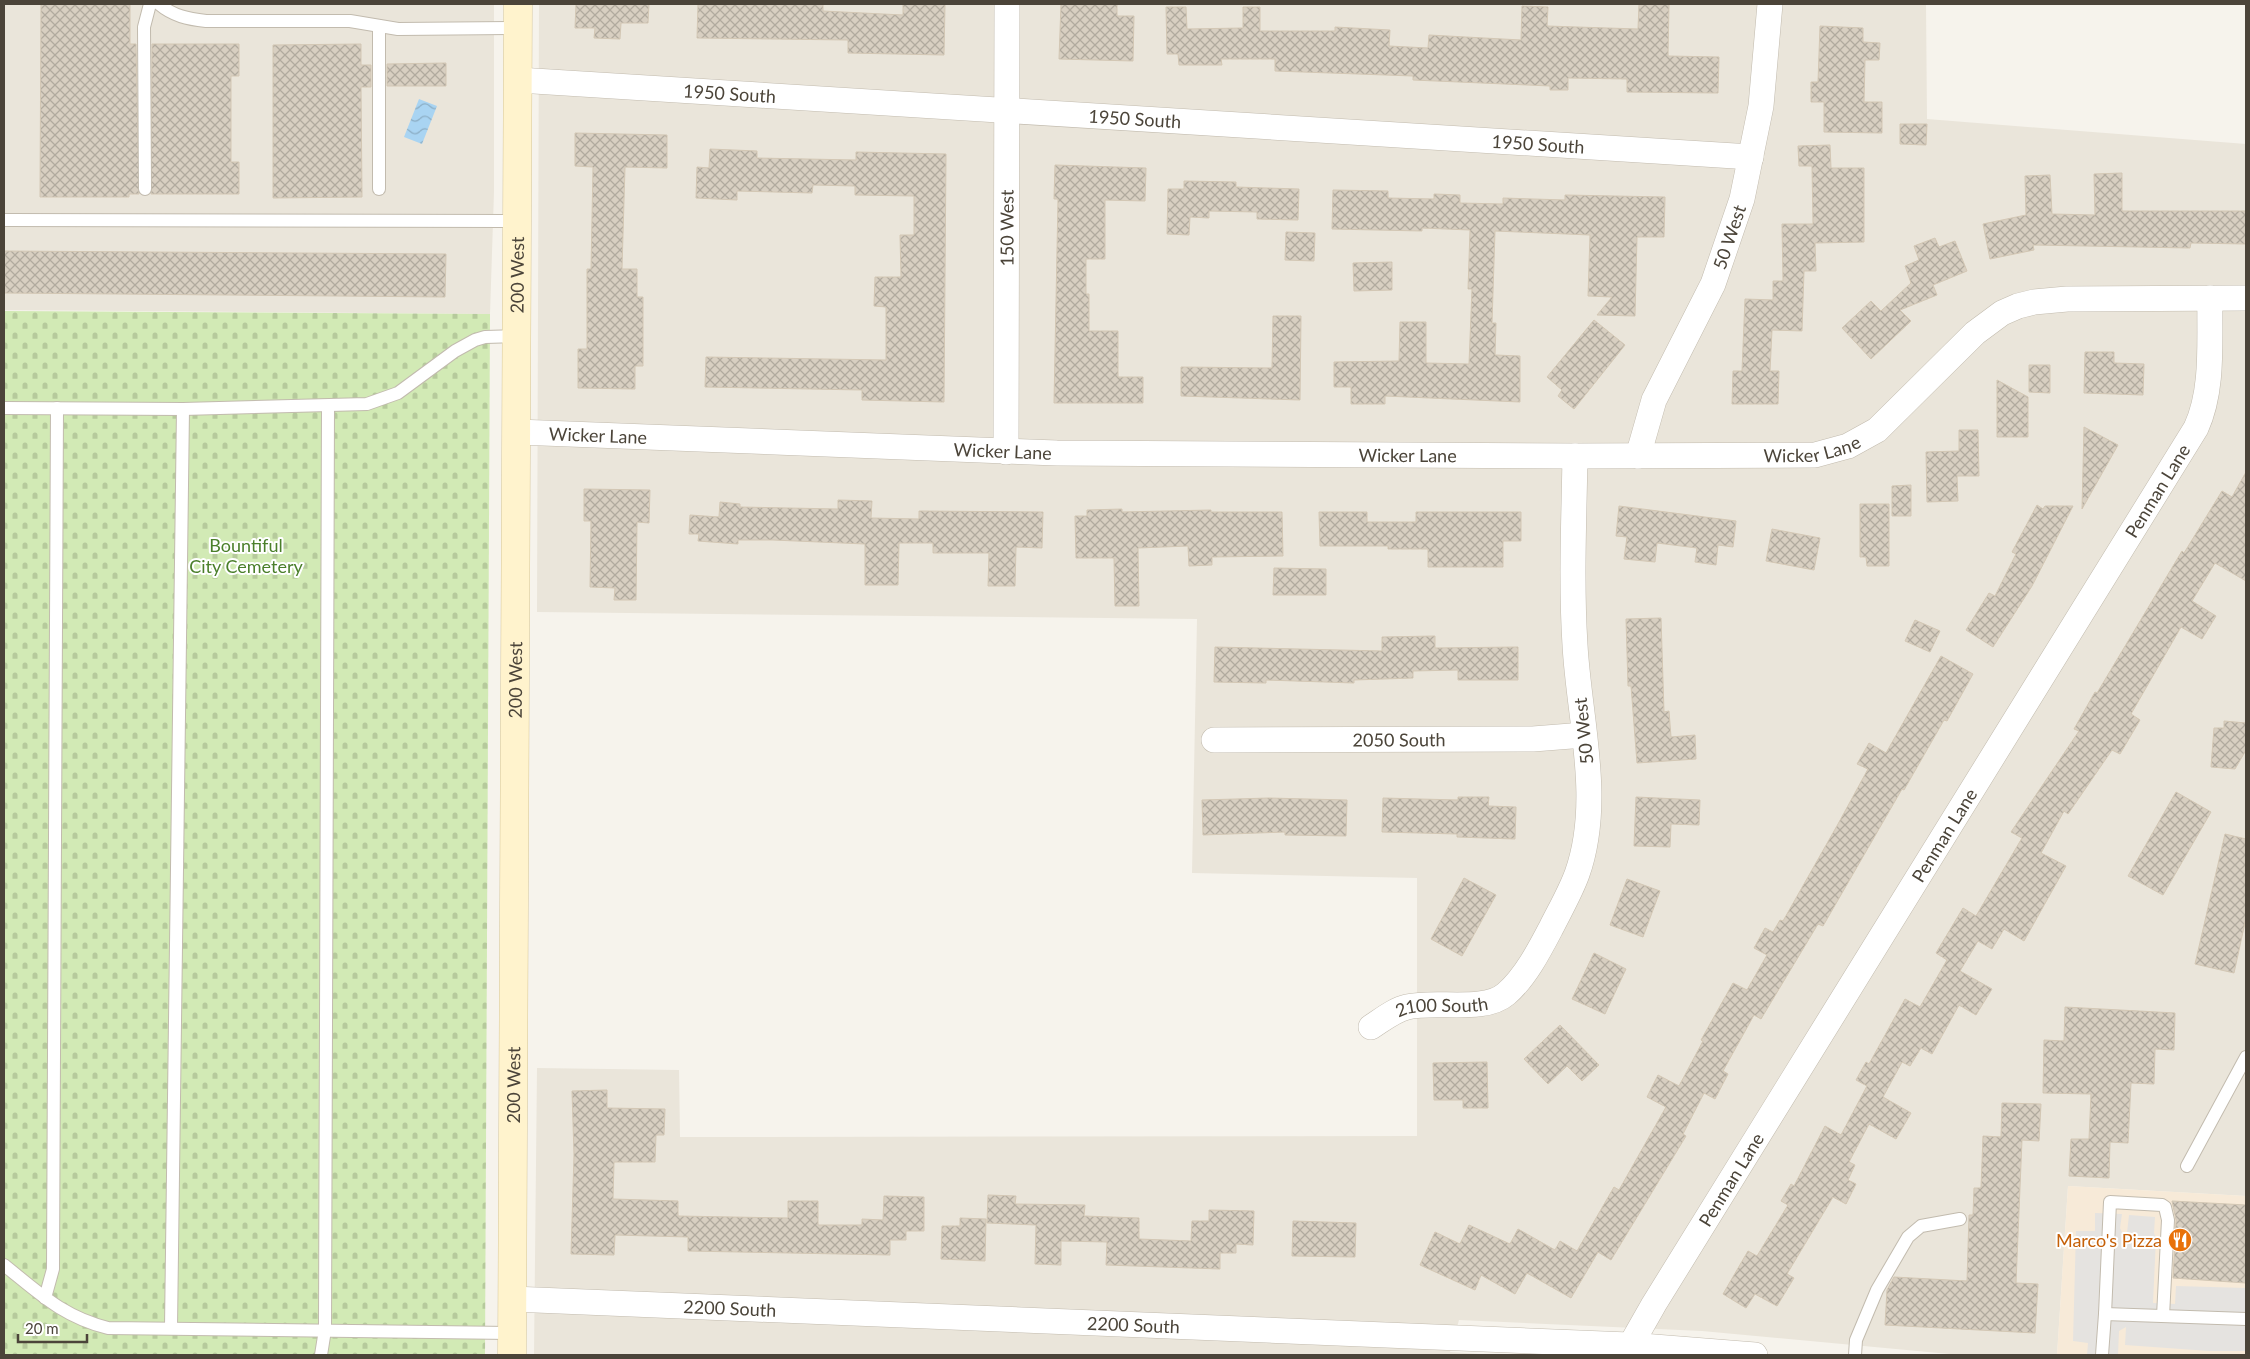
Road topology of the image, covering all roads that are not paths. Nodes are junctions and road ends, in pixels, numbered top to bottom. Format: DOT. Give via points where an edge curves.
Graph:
graph roads {
  1 [pos="150,4"];
  2 [pos="159,4"];
  3 [pos="1007,4"];
  4 [pos="1770,4"];
  5 [pos="518,16"];
  6 [pos="379,26"];
  7 [pos="518,80"];
  8 [pos="1007,110"];
  9 [pos="1751,157"];
  10 [pos="145,189"];
  11 [pos="379,189"];
  12 [pos="4,220"];
  13 [pos="517,222"];
  14 [pos="2210,298"];
  15 [pos="2246,298"];
  16 [pos="517,336"];
  17 [pos="328,407"];
  18 [pos="4,408"];
  19 [pos="57,408"];
  20 [pos="183,409"];
  21 [pos="517,432"];
  22 [pos="1006,452"];
  23 [pos="1575,456"];
  24 [pos="1638,456"];
  25 [pos="1584,736"];
  26 [pos="1214,740"];
  27 [pos="1513,988"];
  28 [pos="1371,1027"];
  29 [pos="2246,1058"];
  30 [pos="2187,1166"];
  31 [pos="1960,1220"];
  32 [pos="4,1265"];
  33 [pos="46,1298"];
  34 [pos="512,1299"];
  35 [pos="2105,1314"];
  36 [pos="2163,1316"];
  37 [pos="2246,1319"];
  38 [pos="171,1328"];
  39 [pos="325,1330"];
  40 [pos="512,1344"];
  41 [pos="1627,1350"];
  42 [pos="321,1355"];
  43 [pos="1755,1355"];
  44 [pos="1855,1355"];
  45 [pos="2102,1355"];
  1 -- 10 [label="lane" via="144,27"];
  2 -- 6 [label="lane" via="168,12 186,19 350,21"];
  3 -- 8 [label="street, 150 West"];
  4 -- 9 [label="street, 50 West" via="1761,106"];
  5 -- 6 [label="lane" via="398,29"];
  5 -- 7 [label="street, 200 West"];
  6 -- 11 [label="lane"];
  7 -- 8 [label="street, 1950 South"];
  7 -- 13 [label="street, 200 West"];
  8 -- 9 [label="street, 1950 South"];
  8 -- 22 [label="street, 150 West"];
  9 -- 24 [label="street, 50 West" via="1742,199 1713,284 1654,400"];
  12 -- 13 [label="lane"];
  13 -- 16 [label="street, 200 West"];
  14 -- 15 [label="street, Wicker Lane"];
  14 -- 24 [label="street, Wicker Lane" via="2067,299 2018,306 1995,317 1975,333 1878,430 1831,451 1798,456"];
  14 -- 41 [label="street, Penman Lane" via="2207,394 2203,414 2186,446"];
  16 -- 17 [label="lane" via="475,340 455,350 404,389 384,400"];
  16 -- 21 [label="street, 200 West"];
  17 -- 20 [label="lane"];
  17 -- 39 [label="lane"];
  18 -- 19 [label="lane"];
  19 -- 20 [label="lane"];
  19 -- 33 [label="lane" via="53,1269"];
  20 -- 38 [label="lane"];
  21 -- 22 [label="street, Wicker Lane"];
  21 -- 34 [label="street, 200 West"];
  22 -- 23 [label="street, Wicker Lane"];
  23 -- 24 [label="street, Wicker Lane"];
  23 -- 25 [label="street, 50 West" via="1573,606"];
  25 -- 26 [label="street, 2050 South"];
  25 -- 27 [label="street, 50 West" via="1588,804 1579,866 1546,938"];
  27 -- 28 [label="street, 2100 South" via="1486,1003 1405,1007"];
  29 -- 30 [label="lane"];
  31 -- 44 [label="lane" via="1921,1226 1908,1237 1878,1290 1856,1340"];
  32 -- 33 [label="lane"];
  33 -- 38 [label="lane" via="64,1312 108,1328"];
  34 -- 40 [label="street, 200 West"];
  34 -- 41 [label="street, 2200 South"];
  35 -- 36 [label="lane"];
  35 -- 36 [label="lane" via="2110,1202 2165,1207 2168,1220"];
  35 -- 45 [label="lane"];
  36 -- 37 [label="lane"];
  38 -- 39 [label="lane"];
  39 -- 40 [label="lane"];
  39 -- 42 [label="lane"];
  41 -- 43 [label="street, 2200 South"];
}
